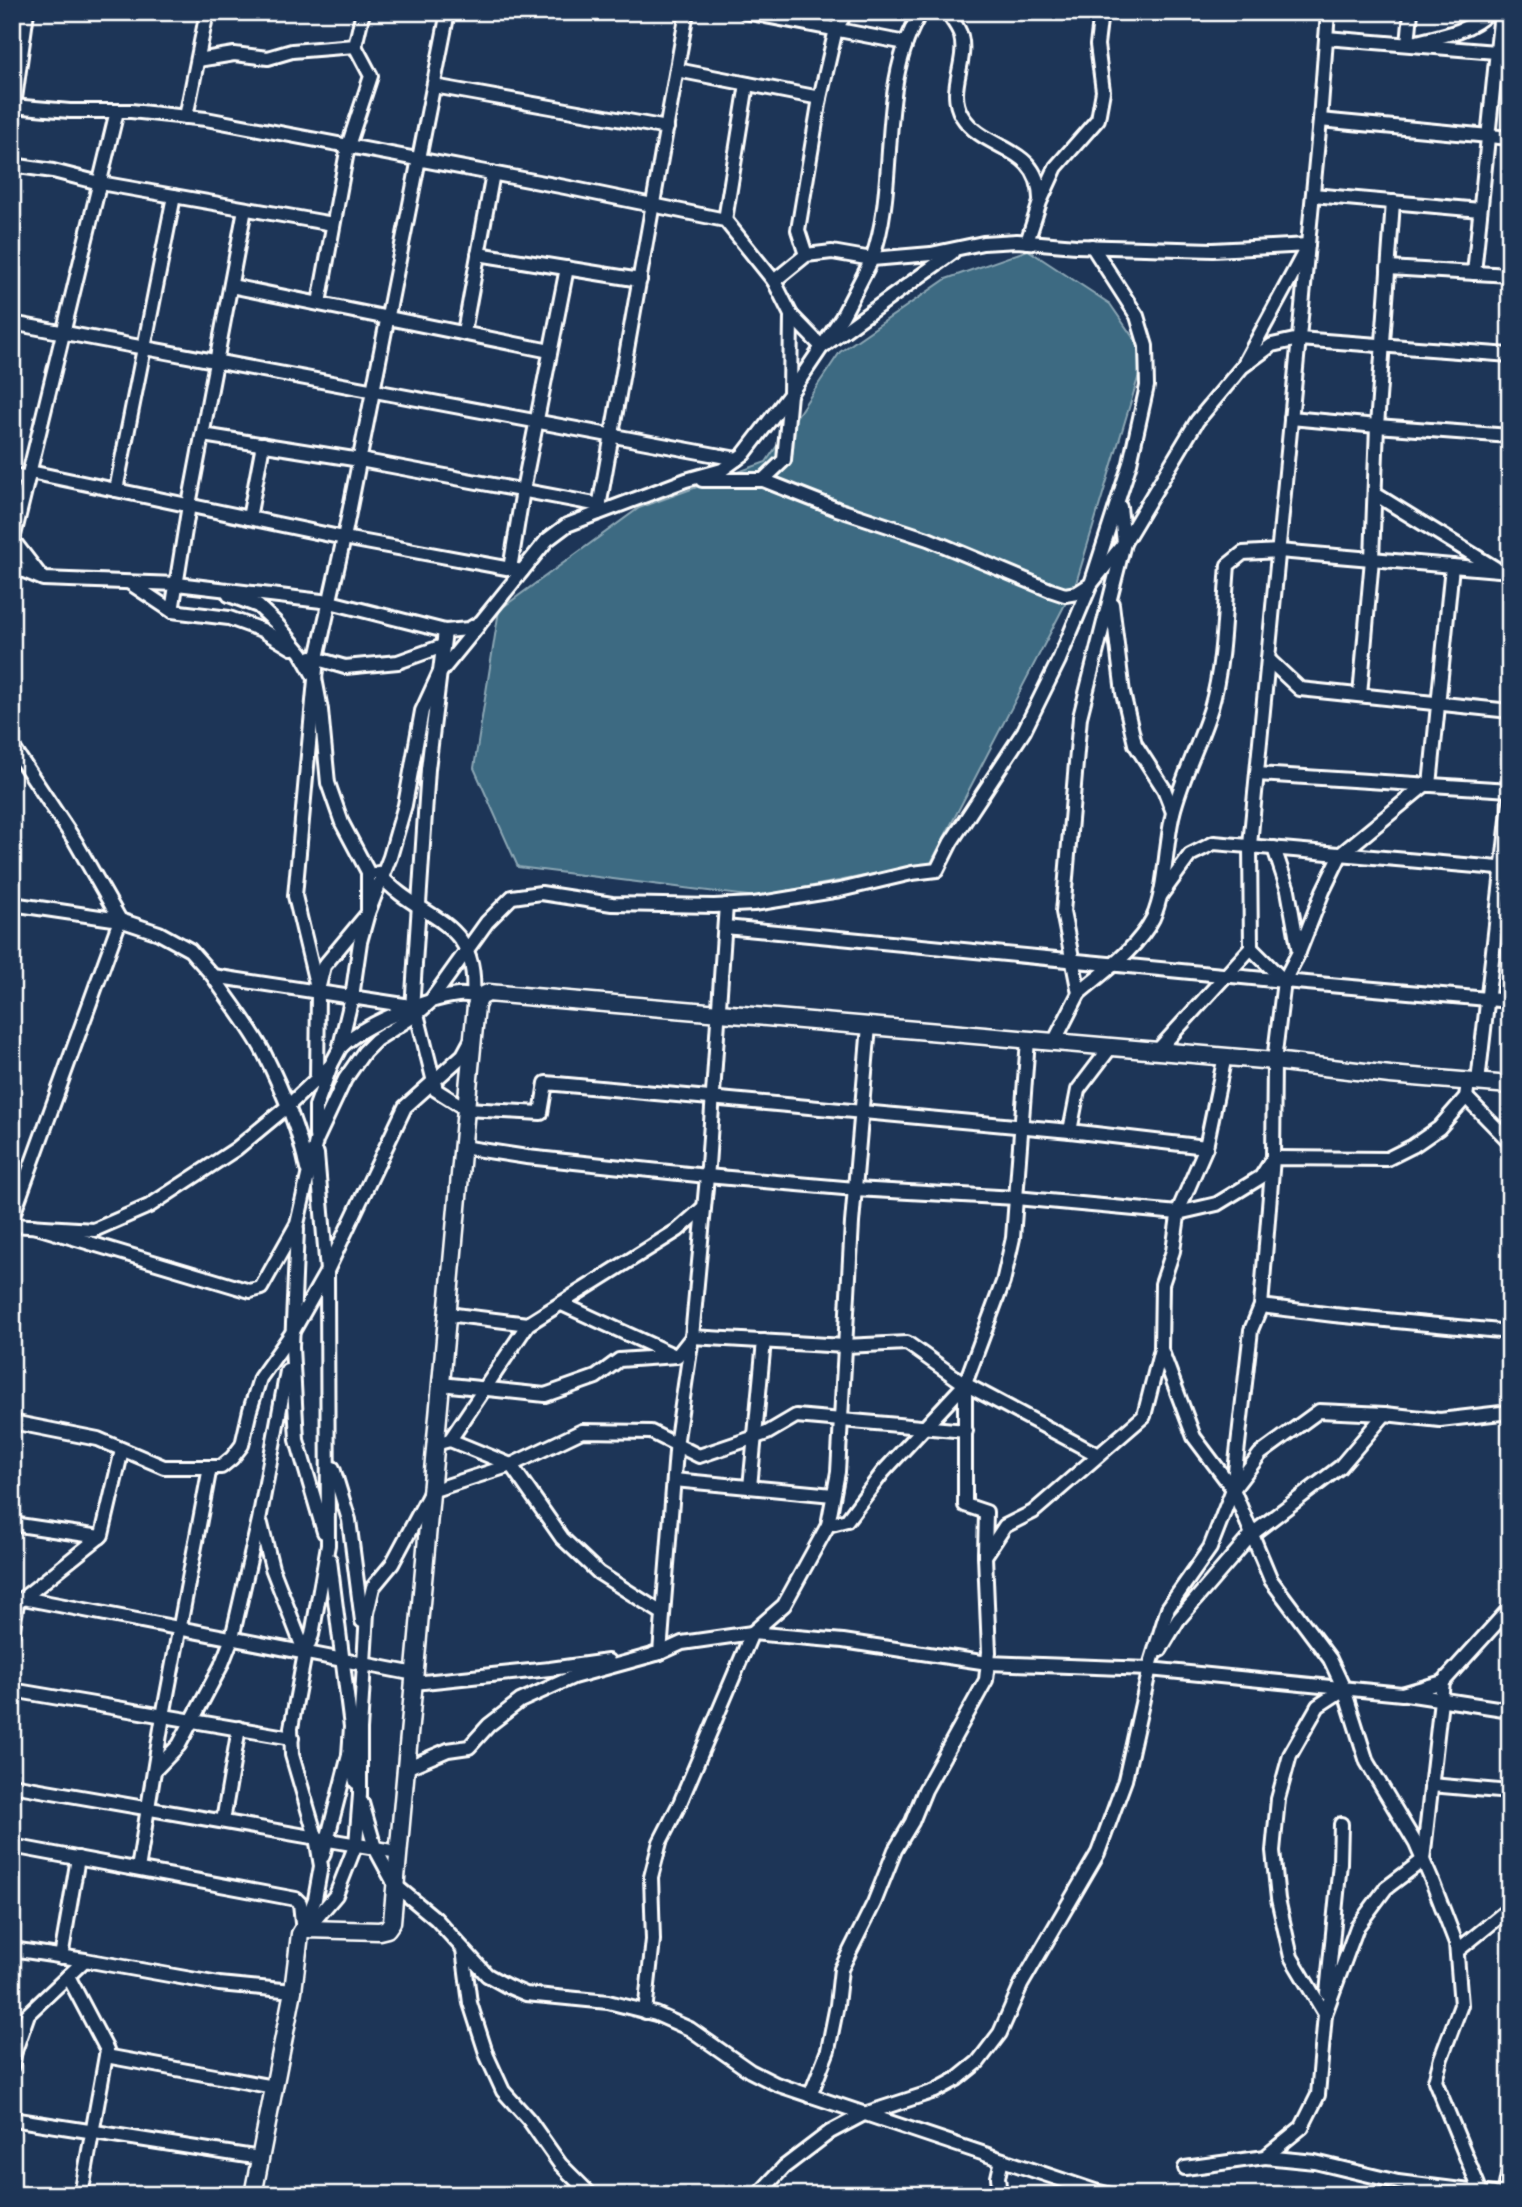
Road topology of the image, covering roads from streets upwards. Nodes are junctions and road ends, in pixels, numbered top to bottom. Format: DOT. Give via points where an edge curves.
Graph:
graph roads {
  1 [pos="27,12"];
  2 [pos="207,12"];
  3 [pos="363,12"];
  4 [pos="448,12"];
  5 [pos="687,12"];
  6 [pos="745,12"];
  7 [pos="846,12"];
  8 [pos="921,12"];
  9 [pos="947,12"];
  10 [pos="1101,12"];
  11 [pos="1328,12"];
  12 [pos="1410,12"];
  13 [pos="1489,12"];
  14 [pos="1501,12"];
  15 [pos="761,14"];
  16 [pos="18,27"];
  17 [pos="835,29"];
  18 [pos="1326,38"];
  19 [pos="906,43"];
  20 [pos="1408,44"];
  21 [pos="355,46"];
  22 [pos="1496,52"];
  23 [pos="198,60"];
  24 [pos="677,70"];
  25 [pos="747,84"];
  26 [pos="434,86"];
  27 [pos="820,98"];
  28 [pos="13,106"];
  29 [pos="117,111"];
  30 [pos="186,117"];
  31 [pos="1320,120"];
  32 [pos="667,128"];
  33 [pos="1487,135"];
  34 [pos="1510,138"];
  35 [pos="348,146"];
  36 [pos="417,159"];
  37 [pos="12,164"];
  38 [pos="493,173"];
  39 [pos="100,183"];
  40 [pos="1313,195"];
  41 [pos="174,196"];
  42 [pos="1040,202"];
  43 [pos="1393,202"];
  44 [pos="654,205"];
  45 [pos="245,209"];
  46 [pos="1480,209"];
  47 [pos="725,220"];
  48 [pos="333,224"];
  49 [pos="1027,242"];
  50 [pos="1308,245"];
  51 [pos="1092,246"];
  52 [pos="958,248"];
  53 [pos="478,254"];
  54 [pos="806,255"];
  55 [pos="872,259"];
  56 [pos="567,268"];
  57 [pos="1388,268"];
  58 [pos="1474,272"];
  59 [pos="1510,275"];
  60 [pos="640,280"];
  61 [pos="774,281"];
  62 [pos="231,286"];
  63 [pos="319,303"];
  64 [pos="790,315"];
  65 [pos="387,317"];
  66 [pos="12,323"];
  67 [pos="63,332"];
  68 [pos="464,332"];
  69 [pos="1299,339"];
  70 [pos="1382,345"];
  71 [pos="143,347"];
  72 [pos="822,347"];
  73 [pos="550,351"];
  74 [pos="1510,355"];
  75 [pos="216,361"];
  76 [pos="1242,367"];
  77 [pos="373,390"];
  78 [pos="790,394"];
  79 [pos="1291,418"];
  80 [pos="536,420"];
  81 [pos="1377,426"];
  82 [pos="612,434"];
  83 [pos="203,435"];
  84 [pos="1510,436"];
  85 [pos="263,444"];
  86 [pos="737,459"];
  87 [pos="360,460"];
  88 [pos="12,475"];
  89 [pos="29,475"];
  90 [pos="687,480"];
  91 [pos="764,480"];
  92 [pos="116,490"];
  93 [pos="523,490"];
  94 [pos="1375,494"];
  95 [pos="1120,499"];
  96 [pos="189,505"];
  97 [pos="599,509"];
  98 [pos="249,518"];
  99 [pos="344,538"];
  100 [pos="13,541"];
  101 [pos="1124,543"];
  102 [pos="1279,551"];
  103 [pos="1372,559"];
  104 [pos="1452,566"];
  105 [pos="13,567"];
  106 [pos="516,570"];
  107 [pos="1504,570"];
  108 [pos="43,579"];
  109 [pos="128,582"];
  110 [pos="177,584"];
  111 [pos="1091,584"];
  112 [pos="213,588"];
  113 [pos="1111,596"];
  114 [pos="330,603"];
  115 [pos="172,611"];
  116 [pos="481,622"];
  117 [pos="445,631"];
  118 [pos="443,646"];
  119 [pos="302,653"];
  120 [pos="317,658"];
  121 [pos="1268,659"];
  122 [pos="439,674"];
  123 [pos="315,678"];
  124 [pos="1360,695"];
  125 [pos="1438,704"];
  126 [pos="1510,711"];
  127 [pos="12,746"];
  128 [pos="1257,774"];
  129 [pos="1428,785"];
  130 [pos="1510,790"];
  131 [pos="1510,802"];
  132 [pos="1173,812"];
  133 [pos="1250,845"];
  134 [pos="1274,848"];
  135 [pos="359,852"];
  136 [pos="1341,855"];
  137 [pos="1506,868"];
  138 [pos="382,878"];
  139 [pos="1161,895"];
  140 [pos="12,904"];
  141 [pos="726,905"];
  142 [pos="419,908"];
  143 [pos="368,913"];
  144 [pos="120,920"];
  145 [pos="1496,924"];
  146 [pos="1510,925"];
  147 [pos="725,927"];
  148 [pos="1251,948"];
  149 [pos="469,950"];
  150 [pos="1299,952"];
  151 [pos="1073,961"];
  152 [pos="1113,965"];
  153 [pos="213,976"];
  154 [pos="1225,976"];
  155 [pos="1284,981"];
  156 [pos="318,992"];
  157 [pos="1079,993"];
  158 [pos="352,997"];
  159 [pos="476,997"];
  160 [pos="1488,999"];
  161 [pos="1510,1001"];
  162 [pos="429,1003"];
  163 [pos="415,1011"];
  164 [pos="718,1013"];
  165 [pos="869,1026"];
  166 [pos="473,1038"];
  167 [pos="1028,1040"];
  168 [pos="1054,1042"];
  169 [pos="1110,1048"];
  170 [pos="339,1050"];
  171 [pos="1157,1051"];
  172 [pos="1225,1056"];
  173 [pos="1274,1060"];
  174 [pos="331,1065"];
  175 [pos="317,1078"];
  176 [pos="433,1080"];
  177 [pos="1510,1085"];
  178 [pos="1471,1087"];
  179 [pos="713,1099"];
  180 [pos="288,1107"];
  181 [pos="466,1109"];
  182 [pos="861,1114"];
  183 [pos="1022,1128"];
  184 [pos="1070,1131"];
  185 [pos="316,1141"];
  186 [pos="1510,1142"];
  187 [pos="462,1147"];
  188 [pos="1206,1147"];
  189 [pos="1273,1158"];
  190 [pos="308,1176"];
  191 [pos="707,1176"];
  192 [pos="855,1188"];
  193 [pos="1016,1198"];
  194 [pos="705,1207"];
  195 [pos="1178,1213"];
  196 [pos="12,1218"];
  197 [pos="297,1224"];
  198 [pos="12,1225"];
  199 [pos="33,1226"];
  200 [pos="327,1271"];
  201 [pos="562,1304"];
  202 [pos="1261,1306"];
  203 [pos="447,1314"];
  204 [pos="528,1324"];
  205 [pos="1510,1332"];
  206 [pos="692,1337"];
  207 [pos="292,1340"];
  208 [pos="764,1341"];
  209 [pos="845,1346"];
  210 [pos="1161,1349"];
  211 [pos="677,1356"];
  212 [pos="441,1384"];
  213 [pos="965,1384"];
  214 [pos="485,1389"];
  215 [pos="1510,1412"];
  216 [pos="1385,1414"];
  217 [pos="841,1420"];
  218 [pos="12,1422"];
  219 [pos="923,1427"];
  220 [pos="966,1431"];
  221 [pos="755,1437"];
  222 [pos="443,1442"];
  223 [pos="676,1444"];
  224 [pos="122,1450"];
  225 [pos="329,1455"];
  226 [pos="1098,1455"];
  227 [pos="511,1465"];
  228 [pos="210,1467"];
  229 [pos="674,1480"];
  230 [pos="750,1487"];
  231 [pos="1233,1489"];
  232 [pos="431,1491"];
  233 [pos="833,1494"];
  234 [pos="259,1520"];
  235 [pos="12,1524"];
  236 [pos="828,1525"];
  237 [pos="1252,1534"];
  238 [pos="100,1537"];
  239 [pos="328,1545"];
  240 [pos="985,1556"];
  241 [pos="23,1598"];
  242 [pos="1510,1608"];
  243 [pos="662,1613"];
  244 [pos="180,1628"];
  245 [pos="752,1633"];
  246 [pos="12,1634"];
  247 [pos="232,1638"];
  248 [pos="305,1653"];
  249 [pos="660,1653"];
  250 [pos="366,1659"];
  251 [pos="342,1660"];
  252 [pos="988,1663"];
  253 [pos="1149,1670"];
  254 [pos="414,1678"];
  255 [pos="1443,1682"];
  256 [pos="1344,1689"];
  257 [pos="12,1690"];
  258 [pos="1402,1694"];
  259 [pos="1441,1700"];
  260 [pos="1510,1710"];
  261 [pos="163,1716"];
  262 [pos="191,1720"];
  263 [pos="239,1728"];
  264 [pos="292,1738"];
  265 [pos="349,1755"];
  266 [pos="406,1768"];
  267 [pos="155,1770"];
  268 [pos="1431,1784"];
  269 [pos="12,1785"];
  270 [pos="1510,1792"];
  271 [pos="360,1795"];
  272 [pos="148,1808"];
  273 [pos="223,1821"];
  274 [pos="1341,1824"];
  275 [pos="321,1838"];
  276 [pos="356,1844"];
  277 [pos="12,1846"];
  278 [pos="375,1847"];
  279 [pos="398,1852"];
  280 [pos="78,1858"];
  281 [pos="1423,1860"];
  282 [pos="138,1870"];
  283 [pos="395,1885"];
  284 [pos="1510,1908"];
  285 [pos="305,1929"];
  286 [pos="12,1949"];
  287 [pos="463,1949"];
  288 [pos="1457,1951"];
  289 [pos="61,1956"];
  290 [pos="85,1960"];
  291 [pos="68,1976"];
  292 [pos="293,1991"];
  293 [pos="645,2012"];
  294 [pos="1325,2014"];
  295 [pos="14,2051"];
  296 [pos="106,2056"];
  297 [pos="12,2066"];
  298 [pos="274,2087"];
  299 [pos="810,2096"];
  300 [pos="864,2114"];
  301 [pos="12,2119"];
  302 [pos="92,2132"];
  303 [pos="1265,2157"];
  304 [pos="260,2158"];
  305 [pos="1002,2160"];
  306 [pos="1510,2165"];
  307 [pos="1185,2168"];
  308 [pos="1482,2194"];
  309 [pos="81,2195"];
  310 [pos="253,2195"];
  311 [pos="591,2195"];
  312 [pos="758,2195"];
  313 [pos="1000,2195"];
  314 [pos="1112,2195"];
  315 [pos="1503,2195"];
  1 -- 16 [label="street"];
  2 -- 23 [label="street"];
  3 -- 21 [label="street"];
  4 -- 26 [label="street"];
  5 -- 24 [label="street"];
  6 -- 15 [label="street"];
  7 -- 17 [label="street"];
  8 -- 19 [label="street"];
  9 -- 42 [label="street" via="962,39 955,89 959,112 974,129 1028,165 1036,178"];
  10 -- 42 [label="street" via="1097,45 1103,91 1098,119 1055,167"];
  11 -- 18 [label="street"];
  12 -- 20 [label="street"];
  13 -- 20 [label="street" via="1460,30"];
  14 -- 22 [label="street"];
  15 -- 17 [label="street"];
  16 -- 28 [label="street"];
  17 -- 19 [label="street"];
  17 -- 27 [label="street"];
  18 -- 20 [label="street"];
  18 -- 31 [label="street"];
  19 -- 55 [label="street" via="882,223"];
  20 -- 22 [label="street"];
  21 -- 23 [label="street" via="292,51 268,58 234,54"];
  21 -- 35 [label="street" via="371,76"];
  22 -- 33 [label="street"];
  23 -- 30 [label="street"];
  24 -- 25 [label="street"];
  24 -- 32 [label="street"];
  25 -- 27 [label="street"];
  25 -- 47 [label="street"];
  26 -- 32 [label="street"];
  26 -- 36 [label="street"];
  27 -- 54 [label="street" via="798,230"];
  28 -- 29 [label="street"];
  29 -- 30 [label="street"];
  29 -- 39 [label="street"];
  30 -- 35 [label="street"];
  31 -- 33 [label="street"];
  31 -- 40 [label="street"];
  32 -- 44 [label="street"];
  33 -- 34 [label="street"];
  33 -- 46 [label="street"];
  35 -- 36 [label="street"];
  35 -- 48 [label="street"];
  36 -- 38 [label="street"];
  36 -- 65 [label="street"];
  37 -- 39 [label="street"];
  38 -- 44 [label="street"];
  38 -- 53 [label="street"];
  39 -- 41 [label="street"];
  39 -- 67 [label="street"];
  40 -- 43 [label="street"];
  40 -- 50 [label="street"];
  41 -- 45 [label="street"];
  41 -- 71 [label="street"];
  42 -- 49 [label="street"];
  43 -- 46 [label="street"];
  43 -- 57 [label="street"];
  44 -- 47 [label="street"];
  44 -- 60 [label="street"];
  45 -- 48 [label="street"];
  45 -- 62 [label="street"];
  46 -- 58 [label="street"];
  47 -- 61 [label="street"];
  48 -- 63 [label="street"];
  49 -- 51 [label="street"];
  49 -- 52 [label="street"];
  50 -- 51 [label="street" via="1213,250"];
  50 -- 69 [label="street"];
  50 -- 76 [label="street"];
  51 -- 95 [label="street" via="1137,316 1146,346 1147,386"];
  52 -- 55 [label="street"];
  52 -- 72 [label="street"];
  53 -- 56 [label="street"];
  53 -- 68 [label="street"];
  54 -- 55 [label="street" via="832,252"];
  54 -- 61 [label="street"];
  55 -- 72 [label="street"];
  56 -- 60 [label="street"];
  56 -- 73 [label="street"];
  57 -- 58 [label="street"];
  57 -- 70 [label="street"];
  58 -- 59 [label="street"];
  60 -- 82 [label="street"];
  61 -- 64 [label="street"];
  62 -- 63 [label="street"];
  62 -- 75 [label="street"];
  63 -- 65 [label="street"];
  64 -- 72 [label="street"];
  64 -- 78 [label="street"];
  65 -- 68 [label="street"];
  65 -- 77 [label="street"];
  66 -- 67 [label="street"];
  67 -- 71 [label="street"];
  67 -- 89 [label="street"];
  68 -- 73 [label="street"];
  69 -- 70 [label="street"];
  69 -- 76 [label="street" via="1272,345"];
  69 -- 79 [label="street"];
  70 -- 74 [label="street"];
  70 -- 81 [label="street"];
  71 -- 75 [label="street"];
  71 -- 92 [label="street"];
  72 -- 78 [label="street"];
  73 -- 80 [label="street"];
  75 -- 77 [label="street"];
  75 -- 83 [label="street"];
  76 -- 101 [label="street" via="1197,421"];
  77 -- 80 [label="street"];
  77 -- 87 [label="street"];
  78 -- 86 [label="street"];
  78 -- 91 [label="street" via="784,460"];
  79 -- 81 [label="street"];
  79 -- 102 [label="street"];
  80 -- 82 [label="street"];
  80 -- 93 [label="street"];
  81 -- 84 [label="street"];
  81 -- 94 [label="street"];
  82 -- 86 [label="street"];
  82 -- 97 [label="street"];
  83 -- 85 [label="street"];
  83 -- 96 [label="street"];
  85 -- 87 [label="street"];
  85 -- 98 [label="street"];
  86 -- 90 [label="street" via="722,470"];
  87 -- 93 [label="street"];
  87 -- 99 [label="street"];
  88 -- 89 [label="street"];
  89 -- 92 [label="street"];
  89 -- 100 [label="street"];
  90 -- 91 [label="street"];
  90 -- 97 [label="street"];
  91 -- 111 [label="street" via="928,539 1049,590 1065,595"];
  92 -- 96 [label="street"];
  93 -- 97 [label="street"];
  93 -- 106 [label="street"];
  94 -- 103 [label="street"];
  94 -- 107 [label="street"];
  95 -- 101 [label="street"];
  95 -- 111 [label="street"];
  96 -- 98 [label="street"];
  96 -- 110 [label="street"];
  97 -- 106 [label="street" via="567,525"];
  98 -- 99 [label="street"];
  99 -- 106 [label="street"];
  99 -- 114 [label="street"];
  100 -- 108 [label="street"];
  101 -- 111 [label="street"];
  101 -- 113 [label="street"];
  102 -- 103 [label="street"];
  102 -- 121 [label="street"];
  102 -- 132 [label="street" via="1243,553 1228,565 1211,706"];
  103 -- 104 [label="street"];
  103 -- 124 [label="street"];
  104 -- 107 [label="street"];
  104 -- 125 [label="street"];
  105 -- 108 [label="street"];
  106 -- 116 [label="street"];
  108 -- 109 [label="street"];
  109 -- 110 [label="street"];
  109 -- 115 [label="street"];
  110 -- 112 [label="street"];
  110 -- 115 [label="street"];
  111 -- 141 [label="street" via="1024,731 937,870 754,904"];
  112 -- 114 [label="street"];
  112 -- 119 [label="street" via="258,606"];
  113 -- 132 [label="street" via="1123,693 1135,744"];
  113 -- 151 [label="street" via="1080,717 1063,912"];
  114 -- 117 [label="street"];
  114 -- 120 [label="street"];
  115 -- 119 [label="street" via="229,618"];
  116 -- 117 [label="street" via="469,629"];
  116 -- 122 [label="street"];
  117 -- 118 [label="street"];
  118 -- 120 [label="street" via="398,662 345,667"];
  118 -- 122 [label="street"];
  119 -- 120 [label="street"];
  119 -- 123 [label="street"];
  120 -- 123 [label="street"];
  121 -- 124 [label="street" via="1300,689"];
  121 -- 128 [label="street"];
  122 -- 138 [label="street" via="422,711 405,805"];
  122 -- 142 [label="street"];
  123 -- 135 [label="street" via="328,783 342,823"];
  123 -- 156 [label="street" via="295,896"];
  124 -- 125 [label="street"];
  125 -- 126 [label="street"];
  125 -- 129 [label="street"];
  127 -- 144 [label="street"];
  128 -- 129 [label="street"];
  128 -- 133 [label="street"];
  129 -- 130 [label="street"];
  129 -- 136 [label="street"];
  131 -- 137 [label="street"];
  132 -- 139 [label="street"];
  133 -- 134 [label="street"];
  133 -- 139 [label="street" via="1214,843 1190,855"];
  133 -- 148 [label="street"];
  134 -- 136 [label="street"];
  134 -- 150 [label="street" via="1288,890"];
  135 -- 138 [label="street"];
  135 -- 143 [label="street" via="368,872"];
  136 -- 137 [label="street"];
  136 -- 150 [label="street"];
  137 -- 145 [label="street"];
  138 -- 142 [label="street"];
  138 -- 143 [label="street"];
  139 -- 152 [label="street" via="1142,936"];
  140 -- 144 [label="street"];
  141 -- 147 [label="street"];
  141 -- 149 [label="street" via="612,904 541,893 512,897 487,922"];
  142 -- 149 [label="street" via="447,923"];
  142 -- 163 [label="street"];
  143 -- 156 [label="street" via="324,967"];
  143 -- 158 [label="street"];
  144 -- 153 [label="street" via="190,950"];
  144 -- 196 [label="street"];
  145 -- 146 [label="street"];
  145 -- 160 [label="street"];
  147 -- 151 [label="street"];
  147 -- 164 [label="street"];
  148 -- 154 [label="street"];
  148 -- 155 [label="street"];
  149 -- 159 [label="street"];
  149 -- 162 [label="street"];
  150 -- 155 [label="street"];
  151 -- 152 [label="street"];
  151 -- 157 [label="street"];
  152 -- 154 [label="street"];
  152 -- 157 [label="street"];
  153 -- 156 [label="street"];
  153 -- 180 [label="street" via="263,1051"];
  154 -- 155 [label="street"];
  154 -- 171 [label="street"];
  155 -- 160 [label="street"];
  155 -- 173 [label="street"];
  156 -- 158 [label="street"];
  156 -- 175 [label="street"];
  157 -- 168 [label="street"];
  158 -- 163 [label="street"];
  158 -- 170 [label="street"];
  159 -- 162 [label="street" via="461,995"];
  159 -- 164 [label="street" via="488,993"];
  159 -- 166 [label="street"];
  160 -- 161 [label="street"];
  160 -- 178 [label="street"];
  162 -- 163 [label="street"];
  163 -- 170 [label="street" via="371,1025"];
  163 -- 176 [label="street"];
  163 -- 185 [label="street" via="364,1052 345,1079"];
  164 -- 165 [label="street"];
  164 -- 179 [label="street"];
  165 -- 167 [label="street"];
  165 -- 182 [label="street"];
  166 -- 176 [label="street" via="463,1055"];
  166 -- 181 [label="street"];
  167 -- 168 [label="street"];
  167 -- 183 [label="street"];
  168 -- 169 [label="street"];
  169 -- 171 [label="street"];
  169 -- 184 [label="street" via="1078,1090"];
  170 -- 174 [label="street"];
  171 -- 172 [label="street"];
  172 -- 173 [label="street"];
  172 -- 188 [label="street"];
  173 -- 178 [label="street"];
  173 -- 189 [label="street"];
  174 -- 175 [label="street"];
  174 -- 185 [label="street" via="316,1106"];
  175 -- 180 [label="street"];
  176 -- 181 [label="street" via="436,1090"];
  176 -- 200 [label="street" via="405,1107"];
  177 -- 178 [label="street"];
  178 -- 186 [label="street"];
  178 -- 189 [label="street" via="1439,1128 1387,1159"];
  179 -- 181 [label="street" via="546,1083 541,1114"];
  179 -- 182 [label="street"];
  179 -- 191 [label="street"];
  180 -- 190 [label="street"];
  180 -- 199 [label="street" via="236,1149 149,1206 94,1230"];
  181 -- 187 [label="street"];
  182 -- 183 [label="street"];
  182 -- 192 [label="street"];
  183 -- 184 [label="street"];
  183 -- 193 [label="street"];
  184 -- 188 [label="street"];
  185 -- 190 [label="street"];
  185 -- 200 [label="street"];
  187 -- 191 [label="street"];
  187 -- 203 [label="street"];
  188 -- 195 [label="street"];
  189 -- 195 [label="street" via="1261,1177 1217,1203"];
  189 -- 202 [label="street"];
  190 -- 197 [label="street"];
  191 -- 192 [label="street"];
  191 -- 194 [label="street"];
  192 -- 193 [label="street"];
  192 -- 209 [label="street"];
  193 -- 195 [label="street"];
  193 -- 213 [label="street" via="1003,1282"];
  194 -- 201 [label="street" via="678,1230"];
  194 -- 206 [label="street"];
  195 -- 210 [label="street" via="1162,1284"];
  197 -- 199 [label="street" via="261,1288 250,1291"];
  197 -- 207 [label="street"];
  198 -- 199 [label="street"];
  200 -- 207 [label="street"];
  200 -- 225 [label="street"];
  201 -- 204 [label="street"];
  201 -- 211 [label="street"];
  202 -- 205 [label="street"];
  202 -- 231 [label="street" via="1251,1330"];
  203 -- 204 [label="street"];
  203 -- 212 [label="street"];
  204 -- 214 [label="street"];
  206 -- 208 [label="street"];
  206 -- 211 [label="street"];
  206 -- 223 [label="street"];
  207 -- 228 [label="street" via="260,1378 242,1445 222,1467"];
  207 -- 234 [label="street"];
  207 -- 239 [label="street" via="297,1440"];
  208 -- 209 [label="street"];
  208 -- 221 [label="street"];
  209 -- 213 [label="street" via="907,1343"];
  209 -- 217 [label="street"];
  210 -- 226 [label="street" via="1144,1416"];
  210 -- 231 [label="street" via="1194,1437"];
  211 -- 214 [label="street" via="620,1360 596,1377 545,1395"];
  212 -- 214 [label="street"];
  212 -- 222 [label="street"];
  213 -- 219 [label="street"];
  213 -- 220 [label="street"];
  213 -- 226 [label="street"];
  214 -- 222 [label="street"];
  215 -- 216 [label="street" via="1440,1420"];
  216 -- 231 [label="street" via="1319,1411 1260,1454"];
  216 -- 237 [label="street" via="1340,1467"];
  217 -- 219 [label="street"];
  217 -- 221 [label="street" via="796,1416"];
  217 -- 233 [label="street"];
  218 -- 224 [label="street" via="98,1439"];
  219 -- 220 [label="street"];
  219 -- 236 [label="street" via="847,1520"];
  220 -- 240 [label="street" via="965,1506 986,1512"];
  221 -- 223 [label="street" via="699,1456"];
  221 -- 230 [label="street"];
  222 -- 227 [label="street"];
  222 -- 232 [label="street"];
  223 -- 227 [label="street" via="651,1432 582,1431"];
  223 -- 229 [label="street"];
  224 -- 228 [label="street" via="164,1467"];
  224 -- 238 [label="street"];
  225 -- 239 [label="street"];
  225 -- 250 [label="street" via="349,1520"];
  226 -- 240 [label="street" via="1033,1512 1005,1526"];
  227 -- 232 [label="street"];
  227 -- 243 [label="street" via="562,1538 599,1573"];
  228 -- 244 [label="street"];
  229 -- 230 [label="street"];
  229 -- 243 [label="street"];
  230 -- 233 [label="street"];
  231 -- 237 [label="street"];
  231 -- 253 [label="street" via="1210,1548 1168,1608"];
  232 -- 250 [label="street" via="392,1564 373,1587"];
  232 -- 254 [label="street"];
  233 -- 236 [label="street"];
  234 -- 247 [label="street"];
  234 -- 248 [label="street"];
  235 -- 238 [label="street"];
  236 -- 245 [label="street" via="784,1605"];
  237 -- 253 [label="street" via="1178,1620"];
  237 -- 256 [label="street" via="1271,1580 1330,1659"];
  238 -- 241 [label="street"];
  239 -- 248 [label="street"];
  239 -- 251 [label="street"];
  240 -- 252 [label="street"];
  241 -- 244 [label="street"];
  241 -- 246 [label="street" via="17,1603"];
  242 -- 255 [label="street"];
  243 -- 249 [label="street"];
  244 -- 247 [label="street"];
  244 -- 261 [label="street"];
  245 -- 249 [label="street" via="682,1643"];
  245 -- 252 [label="street" via="844,1641"];
  245 -- 293 [label="street" via="660,1842 651,1877 653,1940"];
  247 -- 248 [label="street"];
  247 -- 262 [label="street"];
  248 -- 251 [label="street"];
  248 -- 264 [label="street"];
  249 -- 254 [label="street" via="550,1669"];
  249 -- 266 [label="street" via="573,1677 520,1701 469,1747"];
  250 -- 251 [label="street"];
  250 -- 254 [label="street"];
  250 -- 271 [label="street"];
  251 -- 265 [label="street" via="351,1727"];
  252 -- 253 [label="street"];
  252 -- 299 [label="street" via="986,1680 925,1790 841,1969 828,2050"];
  253 -- 256 [label="street"];
  253 -- 300 [label="street" via="1125,1780 1098,1853 1021,1985 993,2043 978,2062 946,2086"];
  254 -- 266 [label="street"];
  255 -- 258 [label="street"];
  255 -- 259 [label="street"];
  256 -- 258 [label="street"];
  256 -- 281 [label="street" via="1367,1762"];
  256 -- 294 [label="street" via="1318,1706 1290,1755 1278,1799 1273,1851 1291,1957"];
  257 -- 261 [label="street"];
  258 -- 259 [label="street"];
  259 -- 260 [label="street"];
  259 -- 268 [label="street"];
  261 -- 262 [label="street"];
  261 -- 267 [label="street"];
  262 -- 263 [label="street"];
  262 -- 267 [label="street" via="179,1745"];
  263 -- 264 [label="street"];
  263 -- 273 [label="street"];
  264 -- 275 [label="street" via="292,1755"];
  265 -- 271 [label="street"];
  265 -- 275 [label="street"];
  266 -- 279 [label="street"];
  267 -- 272 [label="street"];
  268 -- 270 [label="street"];
  268 -- 281 [label="street"];
  269 -- 272 [label="street"];
  271 -- 276 [label="street"];
  271 -- 278 [label="street"];
  272 -- 273 [label="street"];
  272 -- 282 [label="street"];
  273 -- 275 [label="street"];
  274 -- 294 [label="street"];
  275 -- 276 [label="street"];
  275 -- 285 [label="street" via="321,1866"];
  276 -- 278 [label="street"];
  276 -- 285 [label="street" via="336,1895"];
  277 -- 280 [label="street"];
  278 -- 279 [label="street"];
  278 -- 283 [label="street"];
  279 -- 283 [label="street"];
  280 -- 282 [label="street"];
  280 -- 289 [label="street"];
  281 -- 288 [label="street"];
  281 -- 294 [label="street" via="1386,1888 1357,1927"];
  282 -- 285 [label="street" via="296,1899"];
  283 -- 285 [label="street" via="392,1922 387,1929"];
  283 -- 287 [label="street"];
  284 -- 288 [label="street"];
  285 -- 292 [label="street" via="300,1934"];
  286 -- 289 [label="street"];
  287 -- 293 [label="street" via="487,1975 516,1990 608,2002"];
  287 -- 311 [label="street" via="470,2003 503,2091 560,2164"];
  288 -- 308 [label="street" via="1461,2005 1435,2081"];
  289 -- 290 [label="street"];
  290 -- 291 [label="street"];
  290 -- 292 [label="street" via="219,1984"];
  291 -- 295 [label="street" via="28,2014"];
  291 -- 296 [label="street"];
  292 -- 298 [label="street"];
  293 -- 299 [label="street" via="690,2029 763,2078"];
  294 -- 303 [label="street" via="1318,2095 1302,2127"];
  295 -- 297 [label="street"];
  296 -- 298 [label="street"];
  296 -- 302 [label="street"];
  298 -- 304 [label="street"];
  299 -- 300 [label="street"];
  300 -- 305 [label="street"];
  300 -- 312 [label="street" via="806,2148"];
  301 -- 302 [label="street"];
  302 -- 304 [label="street"];
  302 -- 309 [label="street"];
  303 -- 307 [label="street"];
  303 -- 308 [label="street"];
  304 -- 310 [label="street"];
  305 -- 313 [label="street"];
  305 -- 314 [label="street"];
  306 -- 315 [label="street"];
  308 -- 315 [label="street"];
}
